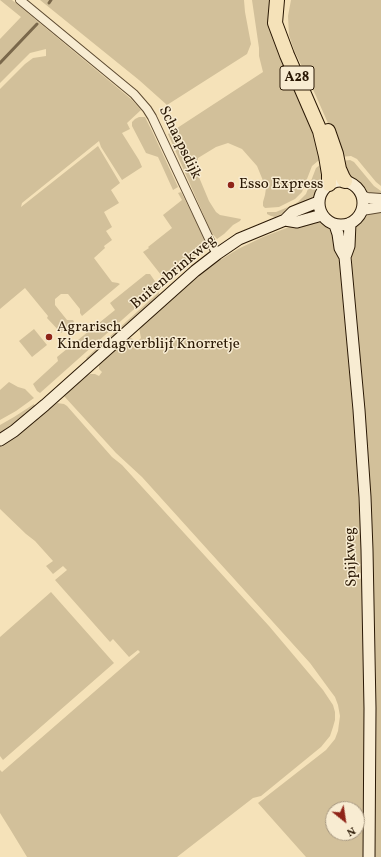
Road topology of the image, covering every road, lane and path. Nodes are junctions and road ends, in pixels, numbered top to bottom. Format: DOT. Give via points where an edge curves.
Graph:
graph roads {
  1 [pos="20,0"];
  2 [pos="277,0"];
  3 [pos="285,0"];
  4 [pos="345,181"];
  5 [pos="330,184"];
  6 [pos="362,196"];
  7 [pos="381,199"];
  8 [pos="318,202"];
  9 [pos="381,207"];
  10 [pos="362,210"];
  11 [pos="322,215"];
  12 [pos="284,220"];
  13 [pos="350,223"];
  14 [pos="335,225"];
  15 [pos="217,254"];
  16 [pos="345,257"];
  17 [pos="0,440"];
  18 [pos="369,857"];
  1 -- 15 [label="street, Schaapsdijk" via="144,105"];
  2 -- 5 [label="highway, A28" via="275,23 320,131"];
  3 -- 4 [label="highway, A28" via="284,26 330,135"];
  4 -- 5 [label="main road"];
  4 -- 6 [label="main road" via="353,184"];
  5 -- 8 [label="main road" via="322,191"];
  6 -- 7 [label="street"];
  6 -- 10 [label="main road"];
  8 -- 11 [label="main road"];
  8 -- 12 [label="main road, Buitenbrinkweg" via="293,212"];
  9 -- 10 [label="street"];
  10 -- 13 [label="main road"];
  11 -- 12 [label="main road, Buitenbrinkweg" via="297,222"];
  11 -- 14 [label="main road"];
  12 -- 15 [label="main road, Buitenbrinkweg" via="239,239"];
  13 -- 14 [label="main road"];
  13 -- 16 [label="main road, Spijkweg" via="349,246"];
  14 -- 16 [label="main road, Spijkweg" via="340,248"];
  15 -- 17 [label="main road, Buitenbrinkweg" via="45,405"];
  16 -- 18 [label="main road, Spijkweg" via="359,410 368,565"];
}
